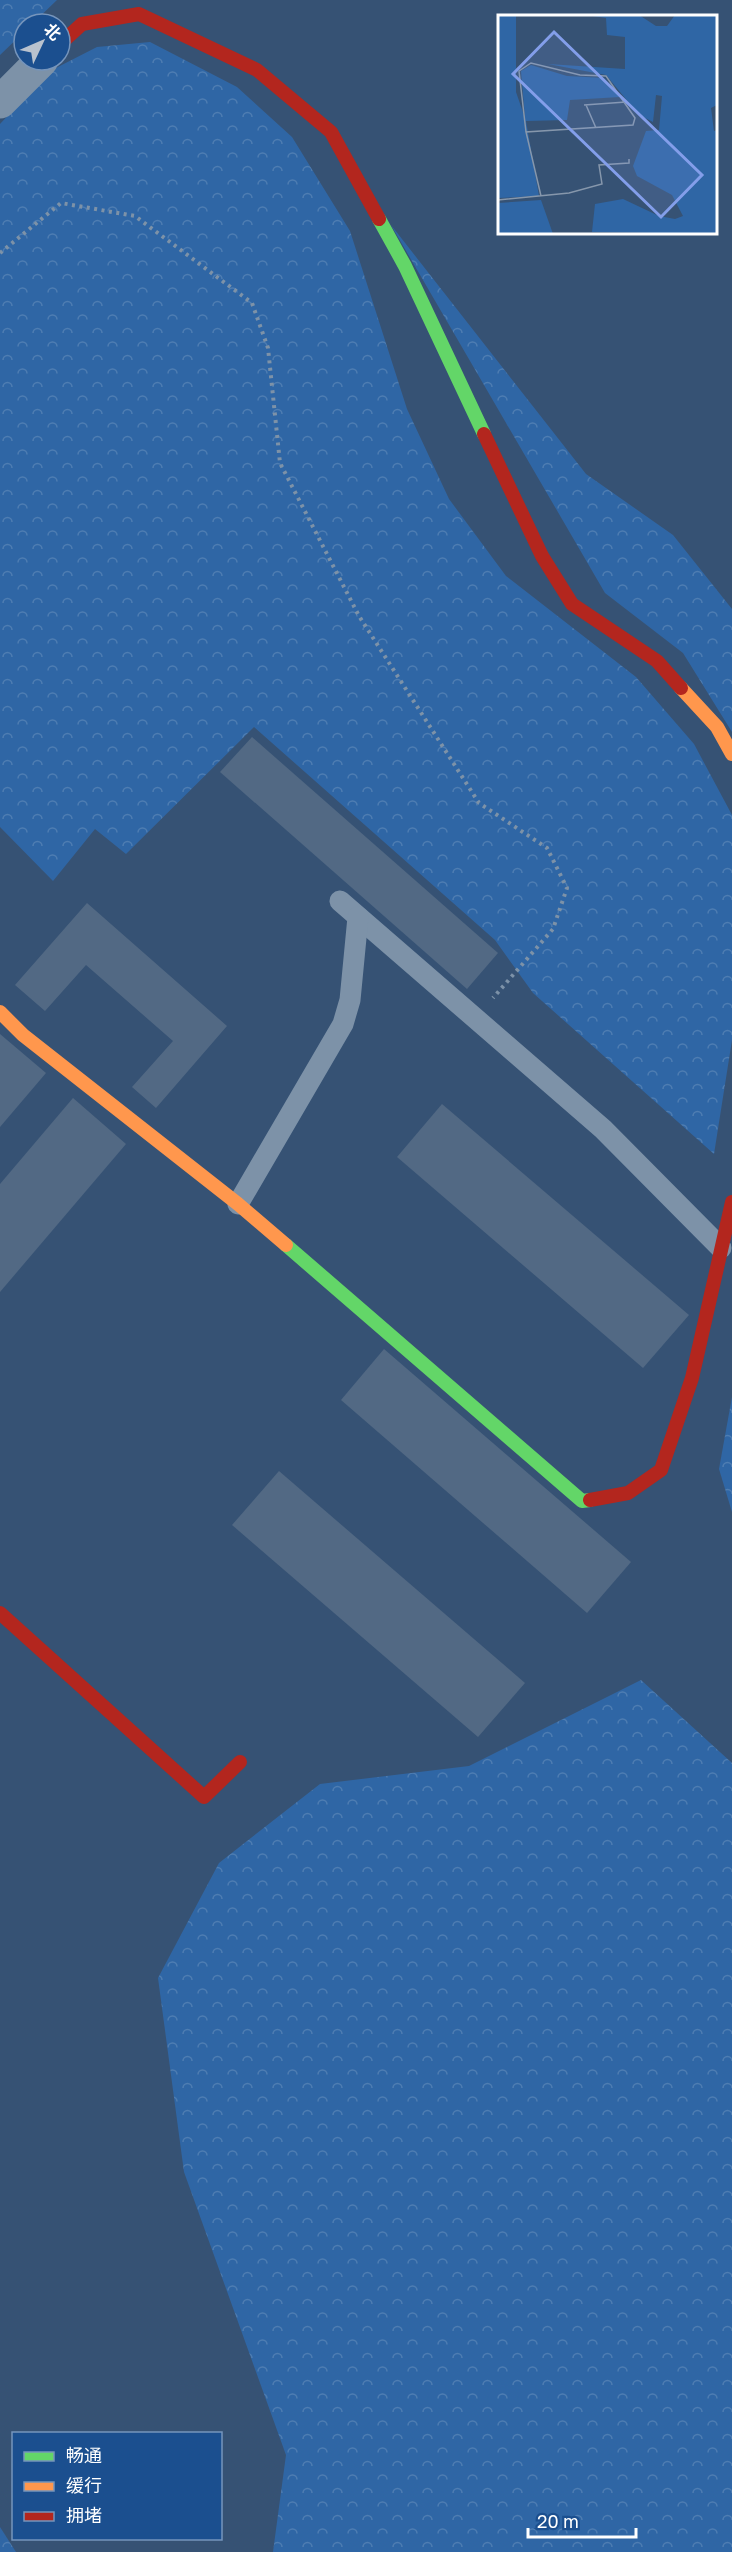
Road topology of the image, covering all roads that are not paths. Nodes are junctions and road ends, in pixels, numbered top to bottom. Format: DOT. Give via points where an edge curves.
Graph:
graph roads {
  1 [pos="72,33"];
  2 [pos="30,72"];
  3 [pos="0,102"];
  4 [pos="732,754"];
  5 [pos="340,901"];
  6 [pos="358,917"];
  7 [pos="0,1012"];
  8 [pos="732,1202"];
  9 [pos="238,1204"];
  10 [pos="721,1248"];
  11 [pos="0,1613"];
  12 [pos="240,1762"];
  1 -- 4 [label="street" via="82,24 139,14 257,70 331,132 405,266 542,556 572,604 657,661 717,727"];
  2 -- 3 [label="street"];
  5 -- 6 [label="lane"];
  6 -- 9 [label="lane" via="350,1000 343,1024"];
  6 -- 10 [label="lane" via="603,1129"];
  7 -- 9 [label="street" via="23,1035"];
  8 -- 10 [label="street"];
  9 -- 10 [label="street" via="582,1501 628,1493 661,1470 692,1378"];
  11 -- 12 [label="street" via="204,1797"];
}
